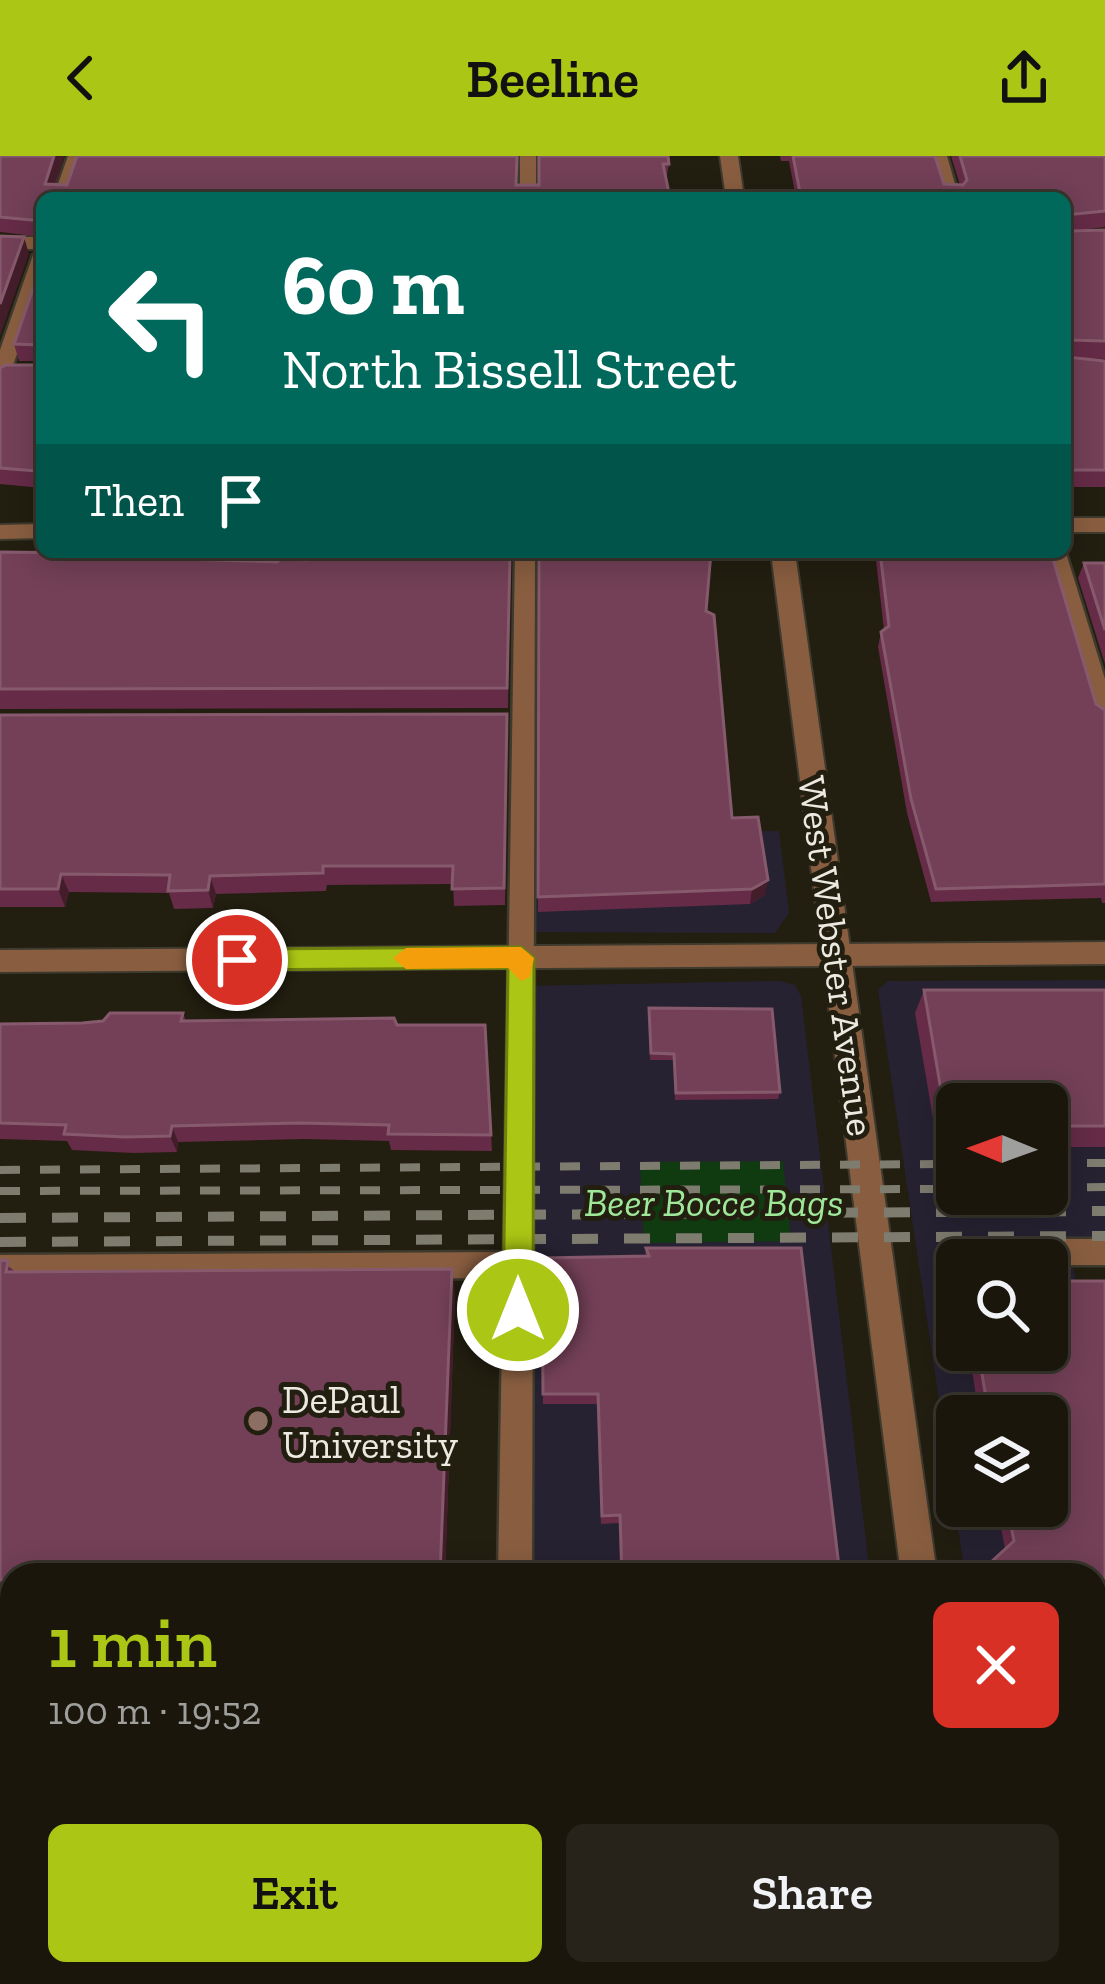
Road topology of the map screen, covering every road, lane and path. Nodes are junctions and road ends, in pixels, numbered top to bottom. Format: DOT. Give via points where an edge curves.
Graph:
graph roads {
  1 [pos="76,156"];
  2 [pos="528,156"];
  3 [pos="729,156"];
  4 [pos="939,156"];
  5 [pos="63,192"];
  6 [pos="528,192"];
  7 [pos="734,192"];
  8 [pos="949,192"];
  9 [pos="0,243"];
  10 [pos="36,243"];
  11 [pos="36,276"];
  12 [pos="8,373"];
  13 [pos="1071,525"];
  14 [pos="1105,525"];
  15 [pos="36,531"];
  16 [pos="0,532"];
  17 [pos="524,558"];
  18 [pos="784,558"];
  19 [pos="1058,558"];
  20 [pos="1104,714"];
  21 [pos="1105,953"];
  22 [pos="836,955"];
  23 [pos="521,958"];
  24 [pos="0,962"];
  25 [pos="1068,1252"];
  26 [pos="1105,1252"];
  27 [pos="518,1265"];
  28 [pos="0,1268"];
  29 [pos="515,1563"];
  30 [pos="918,1563"];
  1 -- 5 [label="lane"];
  2 -- 6 [label="lane"];
  3 -- 7 [label="street"];
  4 -- 8 [label="lane"];
  9 -- 10 [label="street"];
  11 -- 12 [label="lane"];
  13 -- 14 [label="street"];
  15 -- 16 [label="street"];
  17 -- 23 [label="lane" via="511,720"];
  18 -- 22 [label="street, West Webster Avenue"];
  19 -- 20 [label="lane"];
  21 -- 22 [label="street"];
  22 -- 23 [label="street"];
  22 -- 30 [label="street, West Webster Avenue"];
  23 -- 24 [label="street"];
  23 -- 27 [label="lane"];
  25 -- 26 [label="lane"];
  27 -- 28 [label="lane"];
  27 -- 29 [label="lane"];
}
